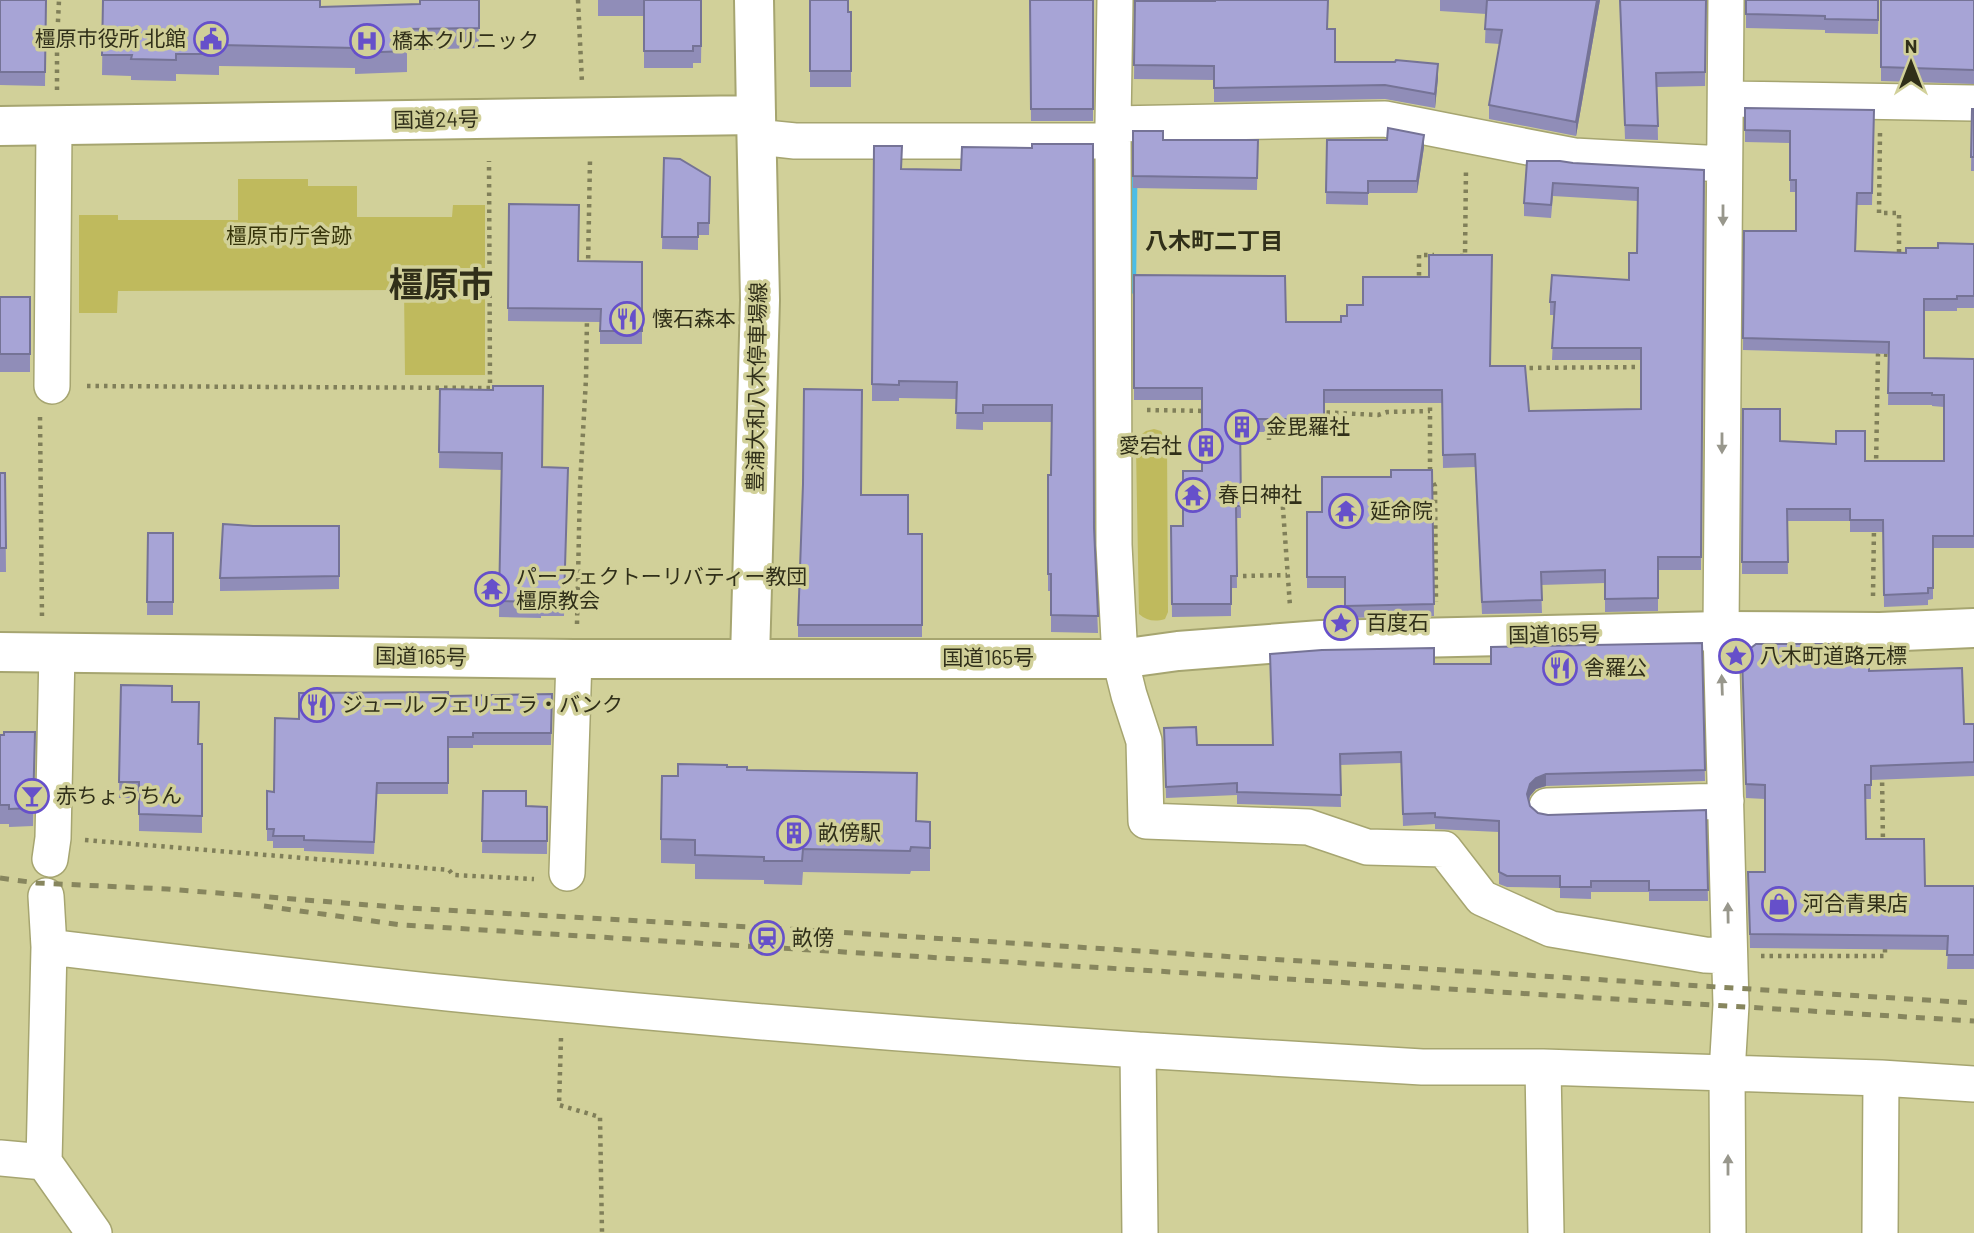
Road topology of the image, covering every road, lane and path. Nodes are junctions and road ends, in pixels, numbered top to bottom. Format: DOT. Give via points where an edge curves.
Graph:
graph roads {
  1 [pos="59,0"];
  2 [pos="578,0"];
  3 [pos="754,0"];
  4 [pos="1115,0"];
  5 [pos="1726,0"];
  6 [pos="583,94"];
  7 [pos="1726,99"];
  8 [pos="1974,103"];
  9 [pos="55,112"];
  10 [pos="756,126"];
  11 [pos="0,127"];
  12 [pos="1880,129"];
  13 [pos="1113,132"];
  14 [pos="590,160"];
  15 [pos="489,161"];
  16 [pos="1466,163"];
  17 [pos="1724,164"];
  18 [pos="1442,256"];
  19 [pos="1453,256"];
  20 [pos="1899,264"];
  21 [pos="588,270"];
  22 [pos="1419,293"];
  23 [pos="587,311"];
  24 [pos="1900,355"];
  25 [pos="1509,368"];
  26 [pos="1643,379"];
  27 [pos="52,386"];
  28 [pos="1430,390"];
  29 [pos="1134,410"];
  30 [pos="1213,411"];
  31 [pos="1430,411"];
  32 [pos="1306,412"];
  33 [pos="1875,479"];
  34 [pos="1268,495"];
  35 [pos="1875,521"];
  36 [pos="1287,575"];
  37 [pos="1243,576"];
  38 [pos="1974,628"];
  39 [pos="1721,631"];
  40 [pos="1873,632"];
  41 [pos="50,637"];
  42 [pos="1437,638"];
  43 [pos="1292,642"];
  44 [pos="575,645"];
  45 [pos="0,652"];
  46 [pos="750,658"];
  47 [pos="1120,659"];
  48 [pos="1882,765"];
  49 [pos="1726,801"];
  50 [pos="1547,806"];
  51 [pos="1883,847"];
  52 [pos="52,848"];
  53 [pos="567,873"];
  54 [pos="46,896"];
  55 [pos="1885,943"];
  56 [pos="49,947"];
  57 [pos="1729,956"];
  58 [pos="562,1003"];
  59 [pos="1138,1050"];
  60 [pos="1543,1068"];
  61 [pos="1727,1073"];
  62 [pos="1881,1078"];
  63 [pos="1974,1084"];
  64 [pos="0,1158"];
  65 [pos="44,1162"];
  66 [pos="94,1233"];
  67 [pos="601,1233"];
  68 [pos="1140,1233"];
  69 [pos="1546,1233"];
  70 [pos="1728,1233"];
  71 [pos="1880,1233"];
  1 -- 9 [label="path"];
  2 -- 6 [label="path"];
  3 -- 10 [label="main road"];
  4 -- 13 [label="street"];
  5 -- 7 [label="street"];
  7 -- 8 [label="street"];
  7 -- 17 [label="street"];
  9 -- 10 [label="main road, 国道24号"];
  9 -- 11 [label="main road, 国道24号"];
  9 -- 27 [label="street"];
  10 -- 13 [label="street" via="795,141"];
  10 -- 46 [label="main road, 豊浦大和八木停車場線" via="761,300"];
  12 -- 20 [label="path" via="1879,213 1899,213"];
  13 -- 17 [label="street" via="1385,119 1574,156"];
  13 -- 47 [label="street" via="1114,544"];
  14 -- 21 [label="path"];
  15 -- 27 [label="path" via="490,388"];
  16 -- 19 [label="path" via="1465,256"];
  17 -- 39 [label="street, one-way"];
  18 -- 22 [label="path" via="1419,255"];
  23 -- 44 [label="path"];
  24 -- 33 [label="path" via="1878,354"];
  25 -- 26 [label="path" via="1643,368"];
  27 -- 41 [label="path" via="47,386 40,406"];
  28 -- 31 [label="path"];
  29 -- 30 [label="path"];
  31 -- 32 [label="path" via="1378,415"];
  31 -- 42 [label="path"];
  34 -- 36 [label="path" via="1282,495"];
  35 -- 40 [label="path"];
  36 -- 37 [label="path"];
  36 -- 43 [label="path"];
  38 -- 40 [label="main road, 国道165号"];
  39 -- 40 [label="main road, 国道165号"];
  39 -- 42 [label="main road, 国道165号"];
  49 -- 39 [label="street, one-way"];
  41 -- 44 [label="main road, 国道165号"];
  41 -- 45 [label="main road, 国道165号"];
  41 -- 52 [label="street"];
  42 -- 43 [label="main road, 国道165号"];
  43 -- 47 [label="main road, 国道165号"];
  44 -- 46 [label="main road, 国道165号"];
  44 -- 53 [label="street"];
  46 -- 47 [label="main road, 国道165号"];
  47 -- 57 [label="street" via="1144,741 1146,821 1308,827 1367,846 1444,849 1482,898 1551,929"];
  48 -- 51 [label="path"];
  49 -- 50 [label="street"];
  57 -- 49 [label="street, one-way"];
  52 -- 53 [label="path" via="449,870 453,875 560,880"];
  54 -- 56 [label="street"];
  55 -- 57 [label="path" via="1885,956"];
  56 -- 58 [label="street"];
  56 -- 65 [label="street"];
  57 -- 61 [label="street"];
  58 -- 59 [label="street" via="909,1035"];
  58 -- 67 [label="path" via="559,1105 600,1117"];
  59 -- 60 [label="street" via="1422,1067"];
  59 -- 68 [label="street"];
  60 -- 61 [label="street"];
  60 -- 69 [label="street"];
  61 -- 62 [label="street"];
  70 -- 61 [label="street, one-way"];
  62 -- 63 [label="street"];
  62 -- 71 [label="street"];
  64 -- 65 [label="street"];
  65 -- 66 [label="street"];
}
